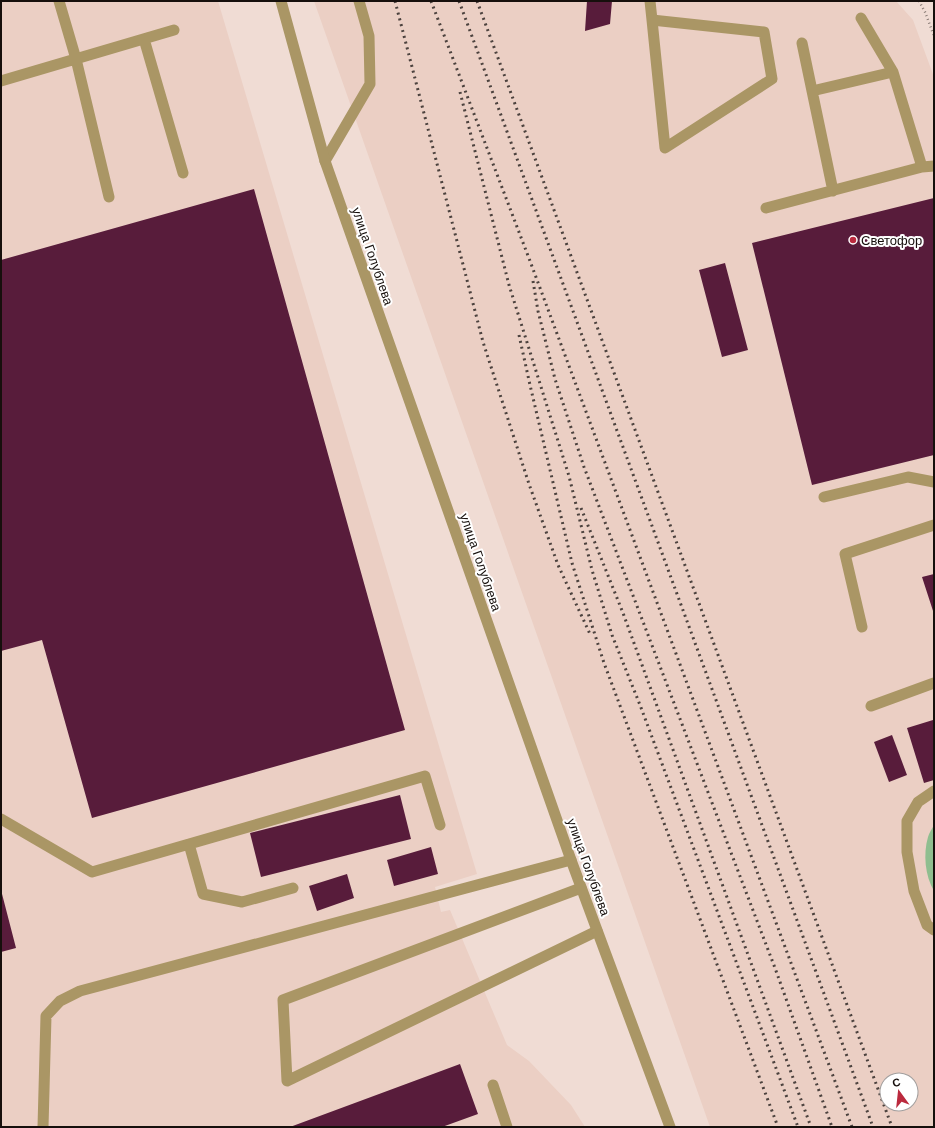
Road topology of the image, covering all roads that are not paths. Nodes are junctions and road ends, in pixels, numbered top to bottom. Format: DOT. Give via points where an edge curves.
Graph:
graph roads {
  1 [pos="59,1"];
  2 [pos="281,1"];
  3 [pos="359,1"];
  4 [pos="650,1"];
  5 [pos="861,18"];
  6 [pos="652,20"];
  7 [pos="174,30"];
  8 [pos="144,39"];
  9 [pos="802,43"];
  10 [pos="76,59"];
  11 [pos="893,72"];
  12 [pos="1,81"];
  13 [pos="812,91"];
  14 [pos="325,161"];
  15 [pos="934,166"];
  16 [pos="922,167"];
  17 [pos="183,173"];
  18 [pos="833,191"];
  19 [pos="109,197"];
  20 [pos="766,208"];
  21 [pos="934,482"];
  22 [pos="824,497"];
  23 [pos="934,526"];
  24 [pos="862,626"];
  25 [pos="934,683"];
  26 [pos="871,706"];
  27 [pos="934,791"];
  28 [pos="1,819"];
  29 [pos="440,825"];
  30 [pos="189,844"];
  31 [pos="571,860"];
  32 [pos="293,888"];
  33 [pos="581,888"];
  34 [pos="934,930"];
  35 [pos="597,931"];
  36 [pos="493,1086"];
  37 [pos="43,1127"];
  38 [pos="507,1127"];
  39 [pos="670,1127"];
  1 -- 10 [label="street"];
  2 -- 14 [label="street, улица Голублева"];
  3 -- 14 [label="street" via="369,36 370,84"];
  4 -- 6 [label="street"];
  5 -- 11 [label="street"];
  6 -- 6 [label="street" via="666,148 772,79 764,32"];
  7 -- 8 [label="street"];
  8 -- 10 [label="street"];
  8 -- 17 [label="street"];
  9 -- 13 [label="street"];
  10 -- 12 [label="street"];
  10 -- 19 [label="street"];
  11 -- 13 [label="street"];
  11 -- 16 [label="street"];
  13 -- 18 [label="street"];
  14 -- 31 [label="street, улица Голублева"];
  15 -- 16 [label="street"];
  16 -- 18 [label="street"];
  18 -- 20 [label="street"];
  21 -- 22 [label="street" via="908,477"];
  23 -- 24 [label="street" via="845,554"];
  25 -- 26 [label="street"];
  27 -- 34 [label="street" via="918,802 907,821 907,852 914,891 927,925"];
  28 -- 30 [label="street" via="92,872"];
  29 -- 30 [label="street" via="425,776"];
  30 -- 32 [label="street" via="203,894 242,902"];
  31 -- 33 [label="street, улица Голублева"];
  31 -- 37 [label="street" via="80,991 60,1001 46,1016"];
  33 -- 35 [label="street, улица Голублева"];
  33 -- 35 [label="street" via="283,1000 287,1081"];
  35 -- 39 [label="street, улица Голублева"];
  36 -- 38 [label="street"];
}
